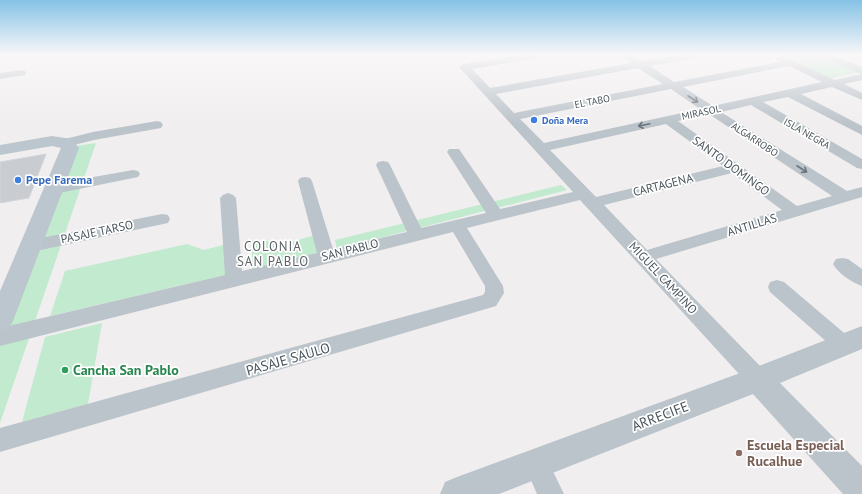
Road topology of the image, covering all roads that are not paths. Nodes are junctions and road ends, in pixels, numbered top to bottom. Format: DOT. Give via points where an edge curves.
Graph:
graph roads {
  1 [pos="474,78"];
  2 [pos="566,78"];
  3 [pos="661,78"];
  4 [pos="713,78"];
  5 [pos="821,78"];
  6 [pos="858,78"];
  7 [pos="833,84"];
  8 [pos="673,86"];
  9 [pos="487,92"];
  10 [pos="790,93"];
  11 [pos="862,97"];
  12 [pos="752,101"];
  13 [pos="711,110"];
  14 [pos="511,117"];
  15 [pos="668,120"];
  16 [pos="157,125"];
  17 [pos="862,131"];
  18 [pos="66,143"];
  19 [pos="540,148"];
  20 [pos="0,150"];
  21 [pos="454,152"];
  22 [pos="862,164"];
  23 [pos="383,165"];
  24 [pos="734,168"];
  25 [pos="133,174"];
  26 [pos="305,181"];
  27 [pos="54,189"];
  28 [pos="862,192"];
  29 [pos="845,197"];
  30 [pos="228,198"];
  31 [pos="588,199"];
  32 [pos="795,212"];
  33 [pos="496,215"];
  34 [pos="162,218"];
  35 [pos="457,225"];
  36 [pos="416,234"];
  37 [pos="31,246"];
  38 [pos="327,256"];
  39 [pos="643,257"];
  40 [pos="842,264"];
  41 [pos="234,278"];
  42 [pos="862,279"];
  43 [pos="777,286"];
  44 [pos="0,321"];
  45 [pos="0,336"];
  46 [pos="853,340"];
  47 [pos="758,379"];
  48 [pos="0,440"];
  49 [pos="536,464"];
  50 [pos="862,490"];
  51 [pos="457,494"];
  52 [pos="551,494"];
  1 -- 9 [label="street, MIGUEL CAMPINO"];
  2 -- 9 [label="street"];
  3 -- 8 [label="street, ALGARROBO"];
  4 -- 8 [label="street, EL TABO"];
  5 -- 7 [label="street"];
  6 -- 7 [label="street, MIRASOL"];
  7 -- 10 [label="street, MIRASOL"];
  7 -- 11 [label="street"];
  8 -- 13 [label="street, ALGARROBO, one-way"];
  8 -- 14 [label="street, EL TABO"];
  9 -- 14 [label="street, MIGUEL CAMPINO"];
  10 -- 12 [label="street, MIRASOL"];
  10 -- 17 [label="street"];
  12 -- 13 [label="street, MIRASOL"];
  12 -- 22 [label="street, ISLA NEGRA"];
  13 -- 15 [label="street, MIRASOL"];
  13 -- 29 [label="street, ALGARROBO, one-way"];
  14 -- 19 [label="street, MIGUEL CAMPINO"];
  15 -- 19 [label="street, MIRASOL, one-way"];
  15 -- 24 [label="street, SANTO DOMINGO"];
  16 -- 18 [label="street"];
  18 -- 20 [label="main road" via="52,141"];
  18 -- 27 [label="main road" via="70,148"];
  19 -- 31 [label="street, MIGUEL CAMPINO"];
  21 -- 33 [label="street"];
  23 -- 36 [label="street"];
  24 -- 31 [label="street, CARTAGENA"];
  24 -- 32 [label="street, SANTO DOMINGO"];
  25 -- 27 [label="street"];
  26 -- 38 [label="street"];
  27 -- 37 [label="main road"];
  28 -- 29 [label="street, ANTILLAS"];
  29 -- 32 [label="street, ANTILLAS"];
  30 -- 41 [label="street"];
  31 -- 33 [label="street, SAN PABLO"];
  31 -- 39 [label="street, MIGUEL CAMPINO"];
  32 -- 39 [label="street, ANTILLAS"];
  33 -- 35 [label="street, SAN PABLO"];
  34 -- 37 [label="street, PASAJE TARSO"];
  35 -- 36 [label="street, SAN PABLO"];
  35 -- 48 [label="street, PASAJE SAULO" via="495,290 495,296 489,302"];
  36 -- 38 [label="street, SAN PABLO"];
  37 -- 44 [label="main road"];
  38 -- 41 [label="street, SAN PABLO"];
  39 -- 47 [label="street, MIGUEL CAMPINO"];
  40 -- 42 [label="street"];
  41 -- 45 [label="street, SAN PABLO"];
  43 -- 46 [label="street"];
  46 -- 47 [label="street, ARRECIFE"];
  47 -- 49 [label="street, ARRECIFE"];
  47 -- 50 [label="street, MIGUEL CAMPINO"];
  49 -- 51 [label="street, ARRECIFE"];
  49 -- 52 [label="street"];
}
